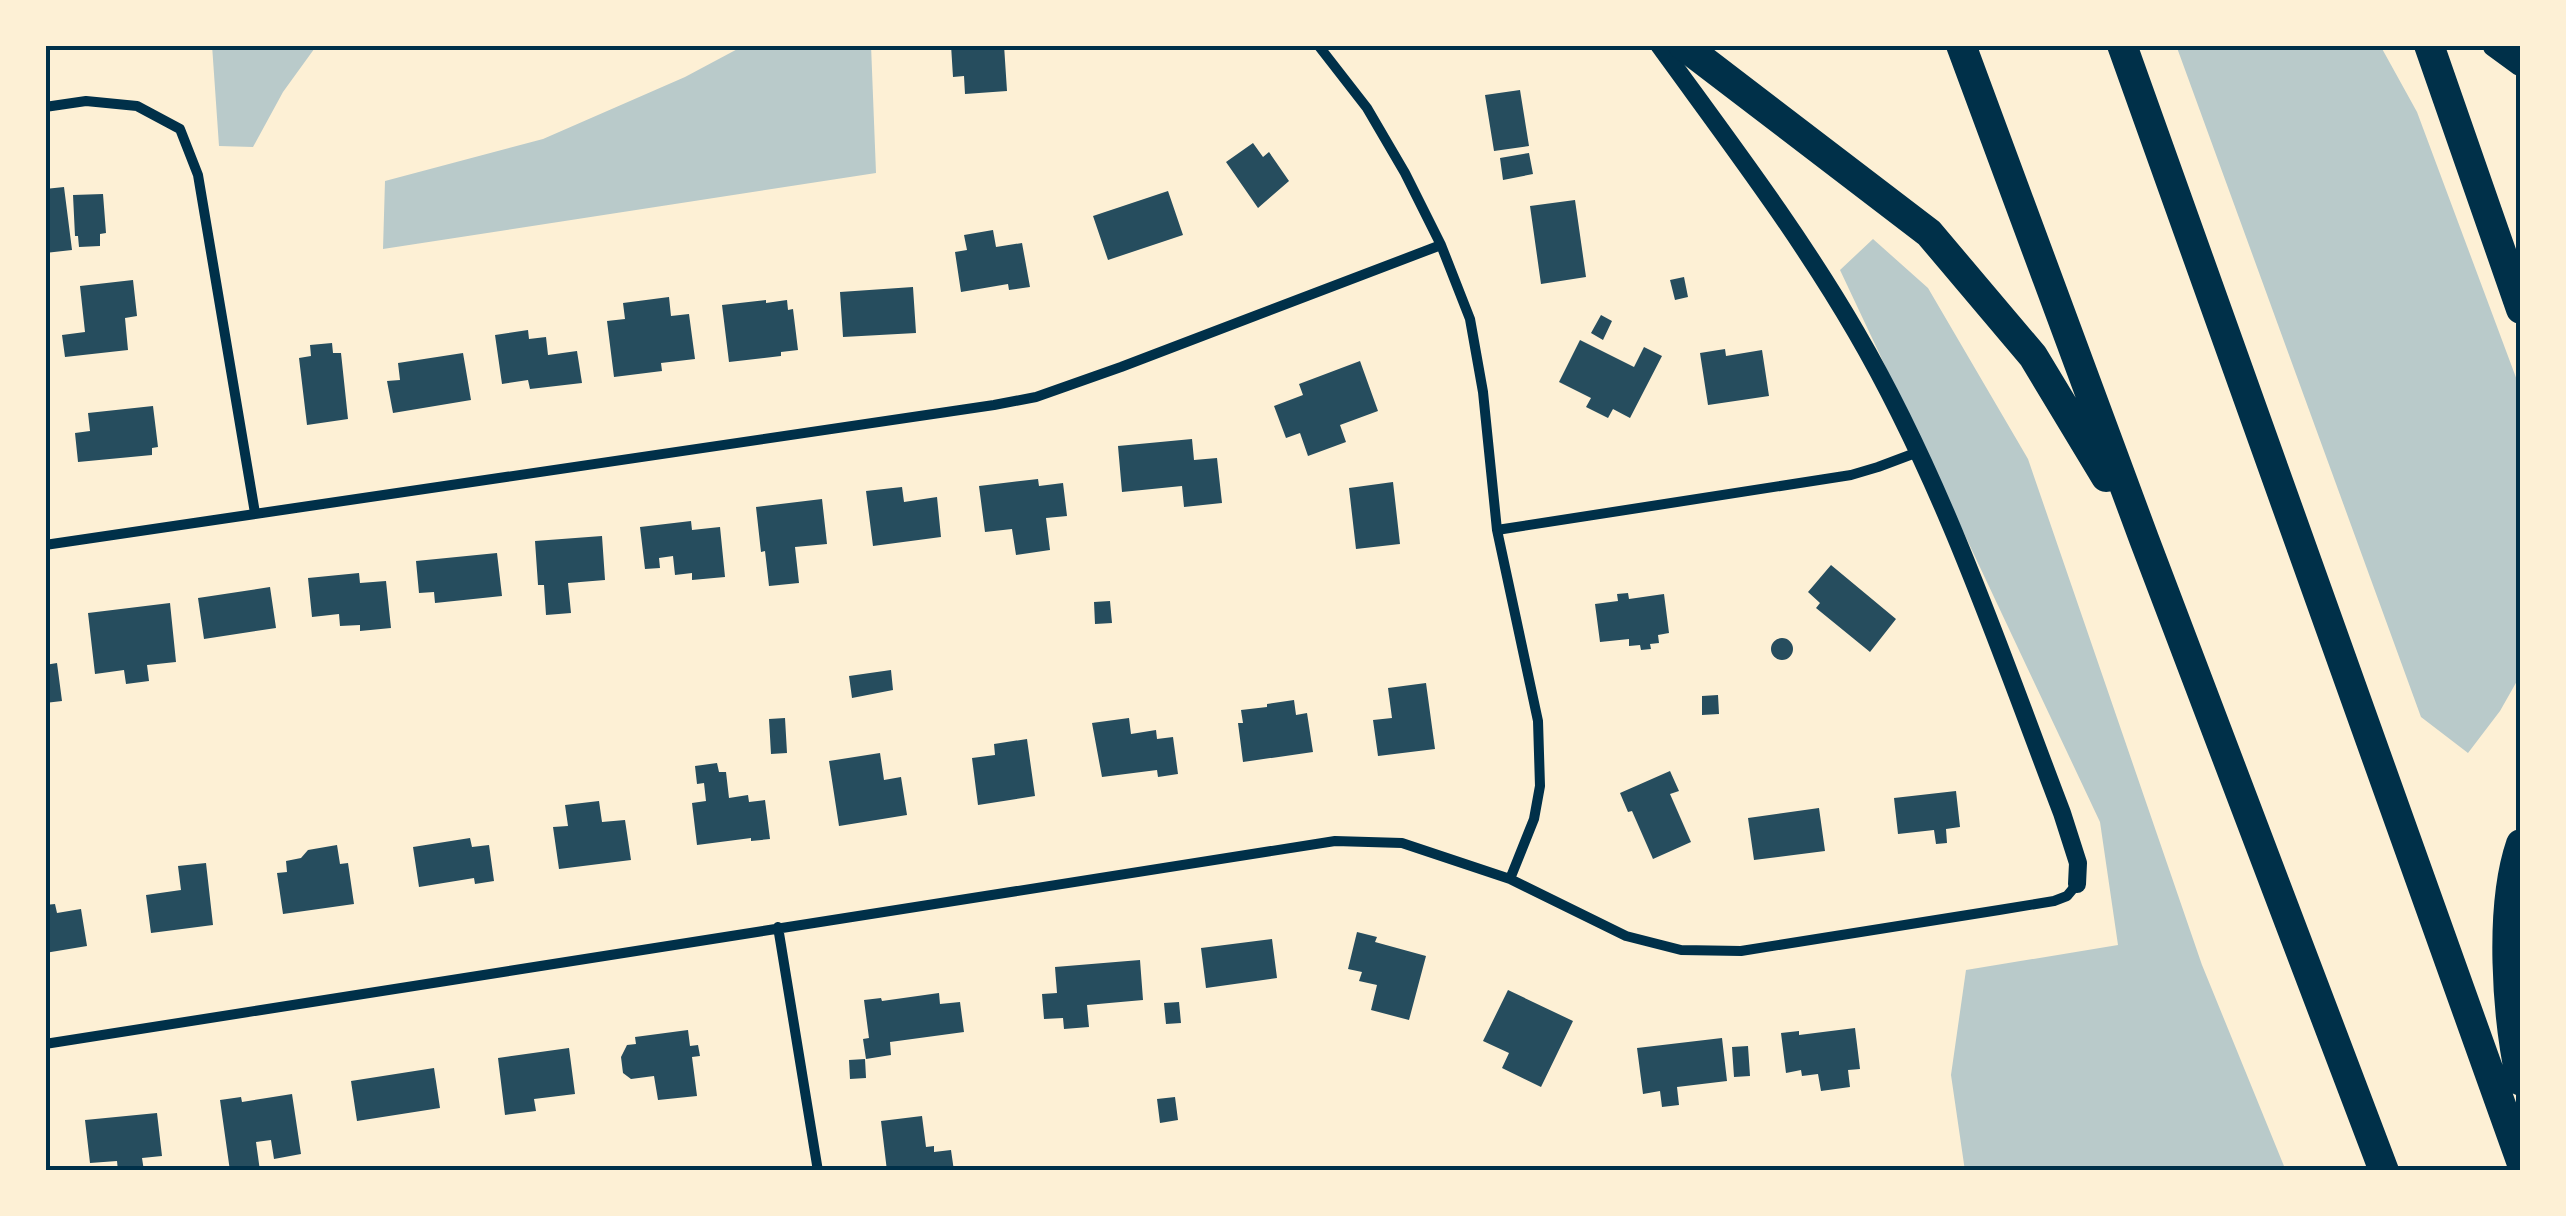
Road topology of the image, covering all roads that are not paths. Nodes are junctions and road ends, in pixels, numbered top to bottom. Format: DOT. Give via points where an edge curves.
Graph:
graph roads {
  1 [pos="1318,45"];
  2 [pos="1659,45"];
  3 [pos="1683,45"];
  4 [pos="1961,45"];
  5 [pos="2122,45"];
  6 [pos="2429,45"];
  7 [pos="2495,45"];
  8 [pos="2521,64"];
  9 [pos="45,107"];
  10 [pos="1441,244"];
  11 [pos="2521,308"];
  12 [pos="1918,452"];
  13 [pos="255,512"];
  14 [pos="1497,530"];
  15 [pos="2144,539"];
  16 [pos="45,545"];
  17 [pos="2521,844"];
  18 [pos="1510,880"];
  19 [pos="2076,884"];
  20 [pos="778,927"];
  21 [pos="45,1044"];
  22 [pos="2521,1082"];
  23 [pos="2521,1160"];
  24 [pos="818,1171"];
  25 [pos="2384,1171"];
  1 -- 10 [label="street" via="1367,108"];
  2 -- 12 [label="street" via="1816,266"];
  3 -- 15 [label="highway" via="1930,233 2033,356"];
  4 -- 15 [label="highway"];
  5 -- 23 [label="highway"];
  6 -- 11 [label="highway"];
  7 -- 8 [label="main road"];
  9 -- 13 [label="street" via="86,101 137,106 180,129 198,175"];
  10 -- 13 [label="street" via="1036,396"];
  10 -- 14 [label="street" via="1470,319"];
  12 -- 14 [label="street" via="1851,475"];
  12 -- 19 [label="street" via="2062,812 2078,863"];
  13 -- 16 [label="street"];
  14 -- 18 [label="street" via="1538,721 1540,786"];
  15 -- 25 [label="highway"];
  17 -- 22 [label="highway" via="2512,881 2508,969"];
  18 -- 19 [label="street" via="1626,936 1681,950 1741,951 2054,901"];
  18 -- 20 [label="street" via="1402,842 1335,842"];
  20 -- 21 [label="street"];
  20 -- 24 [label="street"];
}
